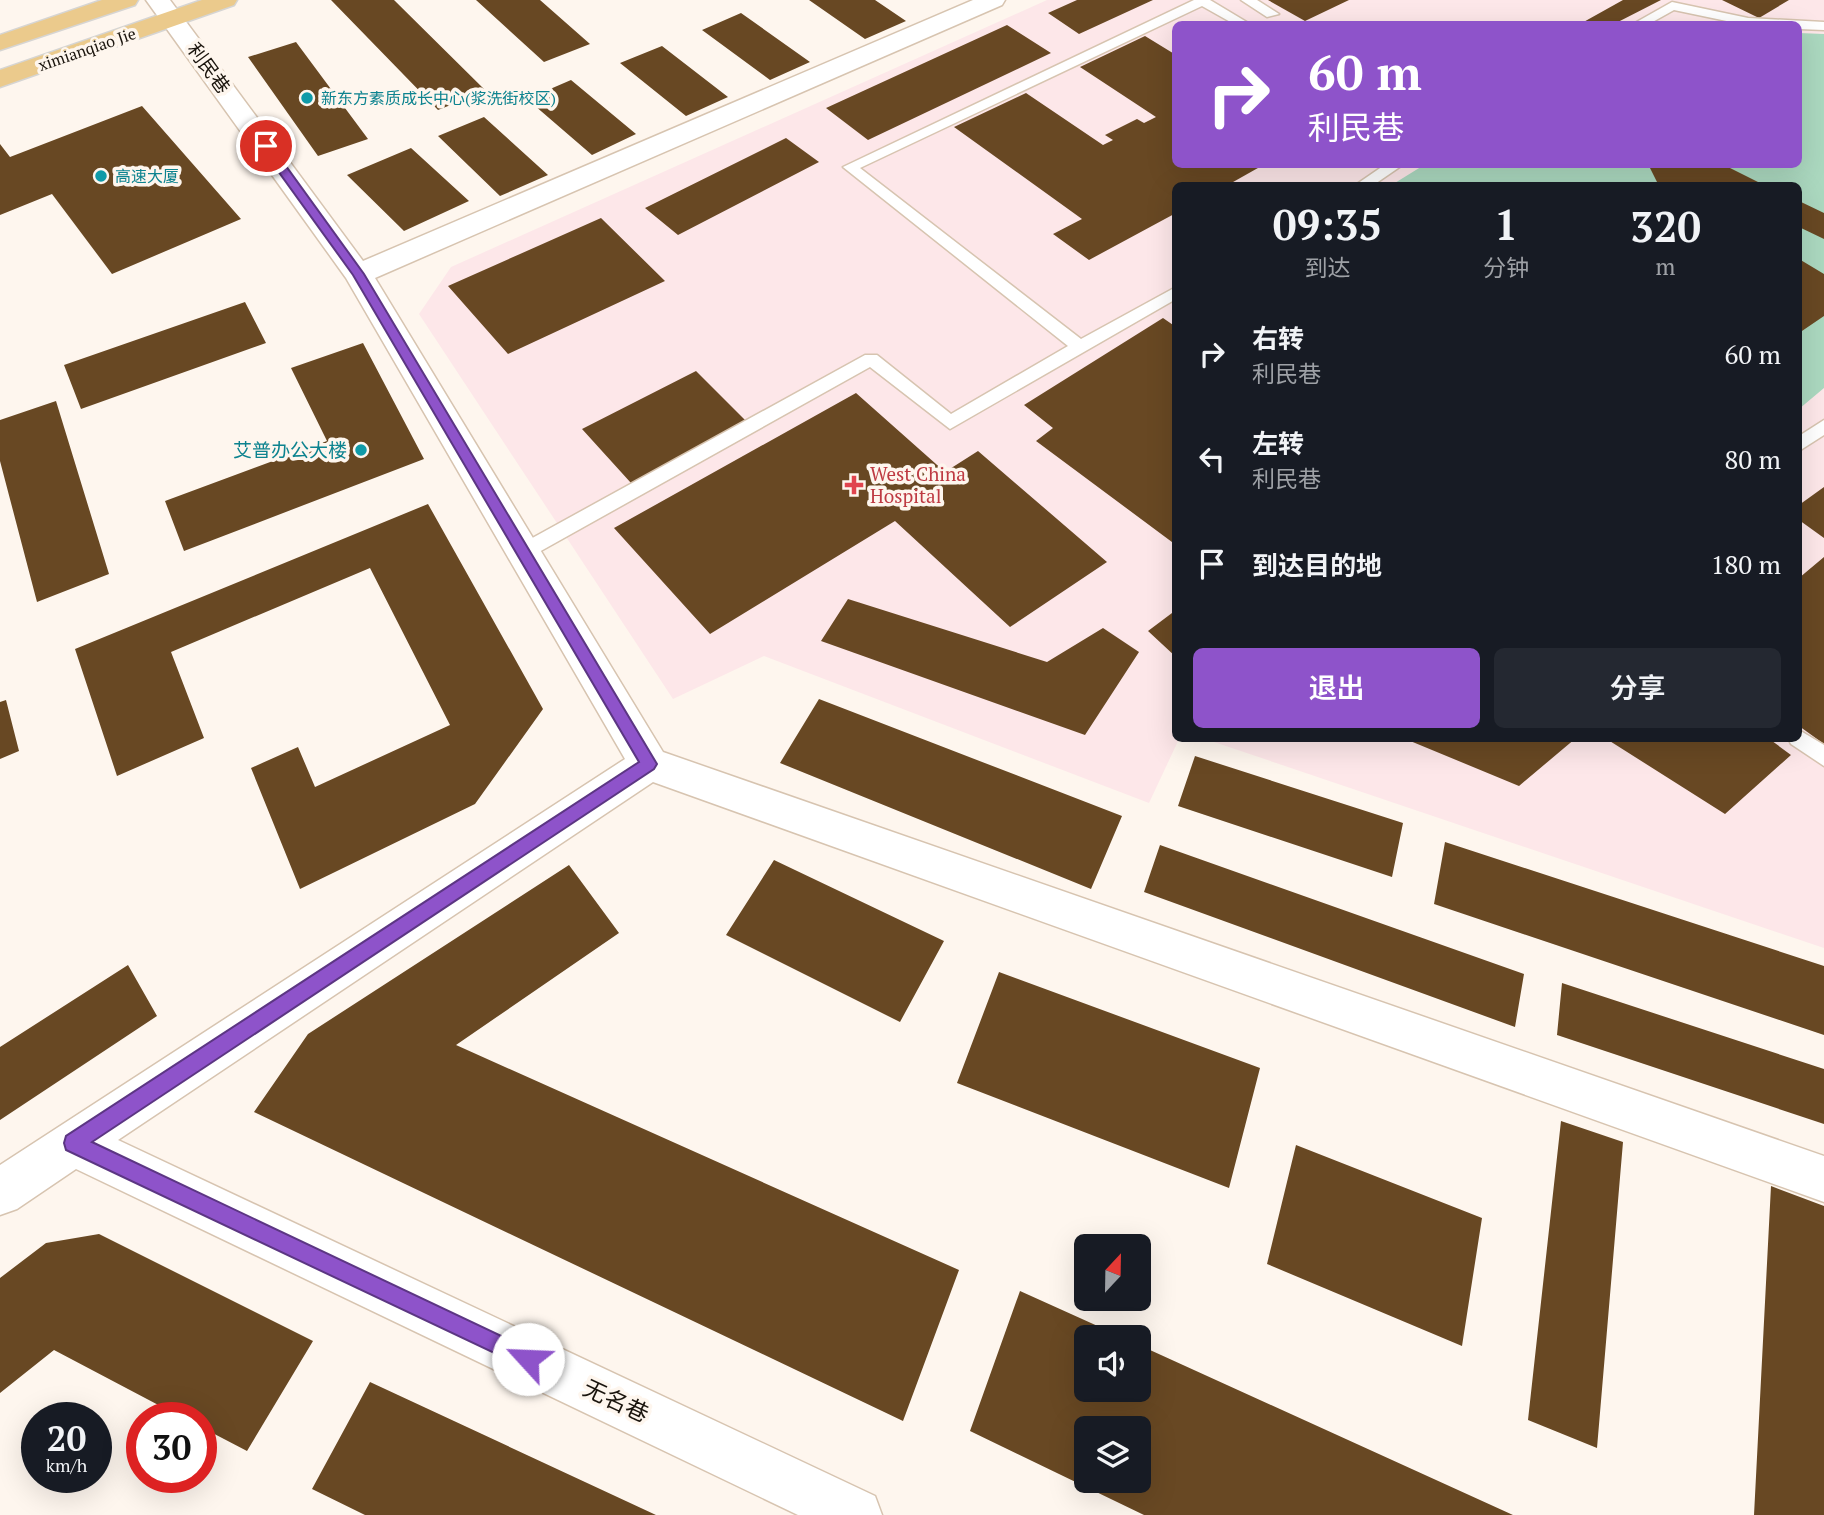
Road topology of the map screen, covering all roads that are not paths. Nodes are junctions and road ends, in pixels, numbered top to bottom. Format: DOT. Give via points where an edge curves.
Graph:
graph roads {
  1 [pos="127,0"];
  2 [pos="225,0"];
  3 [pos="993,0"];
  4 [pos="1201,0"];
  5 [pos="1248,0"];
  6 [pos="1672,3"];
  7 [pos="166,10"];
  8 [pos="1272,14"];
  9 [pos="1238,21"];
  10 [pos="1645,21"];
  11 [pos="1744,21"];
  12 [pos="1802,25"];
  13 [pos="1824,26"];
  14 [pos="0,43"];
  15 [pos="0,79"];
  16 [pos="1390,168"];
  17 [pos="1367,182"];
  18 [pos="358,274"];
  19 [pos="1172,294"];
  20 [pos="1080,346"];
  21 [pos="1824,426"];
  22 [pos="1802,444"];
  23 [pos="523,552"];
  24 [pos="1802,741"];
  25 [pos="1824,757"];
  26 [pos="649,764"];
  27 [pos="73,1143"];
  28 [pos="1824,1179"];
  29 [pos="0,1192"];
  30 [pos="856,1515"];
  1 -- 14 [label="main road, ximianqiao Jie"];
  2 -- 7 [label="main road, ximianqiao Jie"];
  3 -- 18 [label="street"];
  4 -- 9 [label="lane"];
  4 -- 20 [label="lane" via="850,167"];
  5 -- 8 [label="lane"];
  6 -- 10 [label="lane"];
  6 -- 11 [label="lane"];
  7 -- 15 [label="main road, ximianqiao Jie"];
  7 -- 18 [label="street, 利民巷"];
  12 -- 13 [label="lane"];
  16 -- 17 [label="lane"];
  18 -- 23 [label="street, 利民巷"];
  19 -- 20 [label="lane"];
  20 -- 23 [label="lane" via="950,423 871,359"];
  21 -- 22 [label="lane"];
  23 -- 26 [label="street, 利民巷"];
  24 -- 25 [label="lane"];
  26 -- 27 [label="street"];
  26 -- 28 [label="street"];
  27 -- 29 [label="street"];
  27 -- 30 [label="street, 无名巷"];
}
